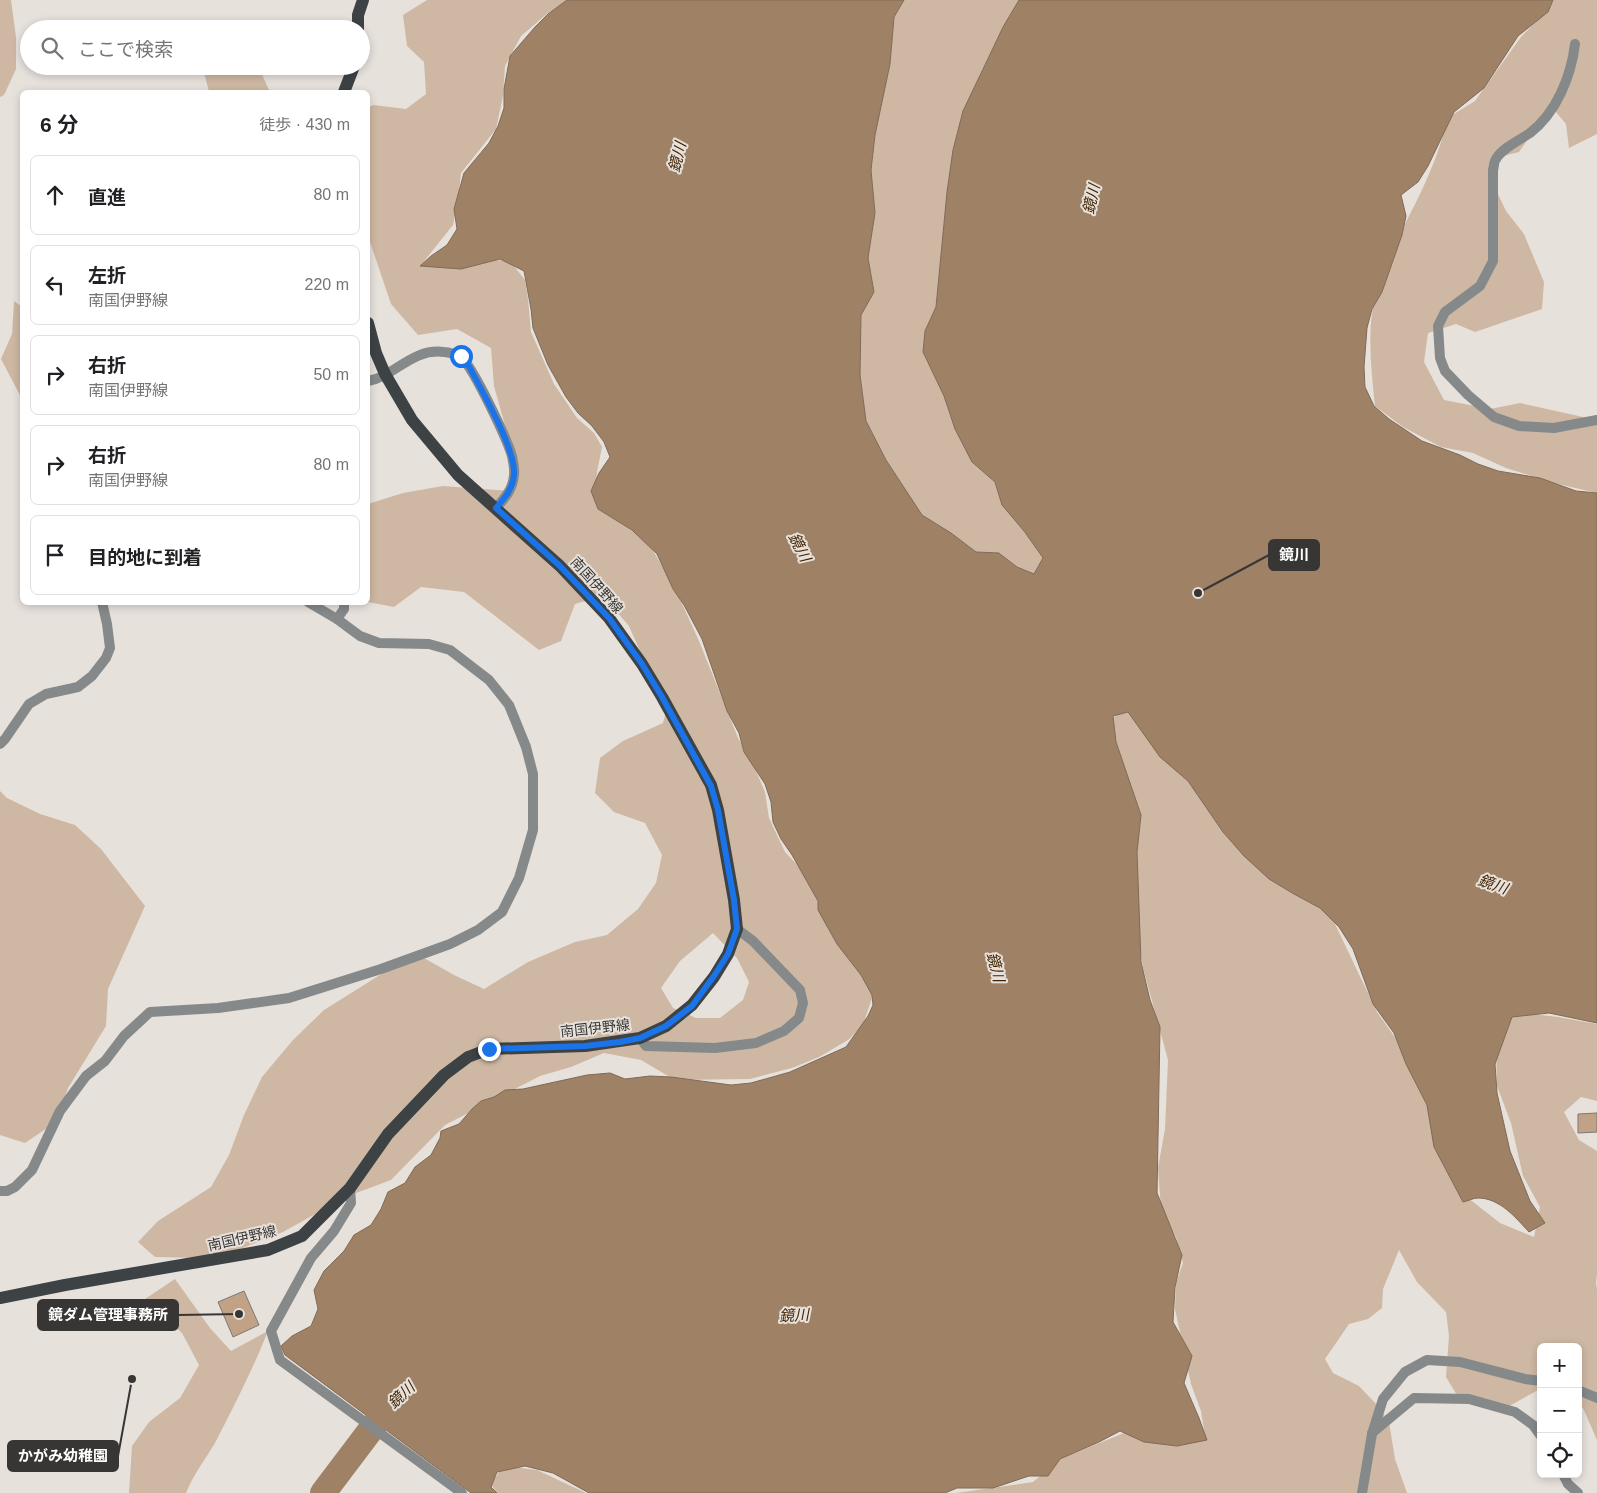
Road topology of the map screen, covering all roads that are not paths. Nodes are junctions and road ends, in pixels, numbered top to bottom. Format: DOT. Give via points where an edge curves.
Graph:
graph roads {
  1 [pos="363,0"];
  2 [pos="358,20"];
  3 [pos="1575,44"];
  4 [pos="351,75"];
  5 [pos="345,90"];
  6 [pos="370,330"];
  7 [pos="385,374"];
  8 [pos="370,380"];
  9 [pos="1597,420"];
  10 [pos="496,508"];
  11 [pos="103,605"];
  12 [pos="313,605"];
  13 [pos="344,605"];
  14 [pos="337,620"];
  15 [pos="0,744"];
  16 [pos="737,929"];
  17 [pos="640,1038"];
  18 [pos="350,1188"];
  19 [pos="0,1191"];
  20 [pos="0,1298"];
  21 [pos="1537,1380"];
  22 [pos="1582,1392"];
  23 [pos="1597,1398"];
  24 [pos="1539,1433"];
  25 [pos="1372,1434"];
  26 [pos="1565,1478"];
  27 [pos="462,1493"];
  28 [pos="1362,1493"];
  29 [pos="1578,1493"];
  1 -- 2 [label="main road"];
  3 -- 9 [label="street" via="1561,93 1548,114 1496,159 1493,170 1493,261 1480,286 1446,312 1438,326 1440,358 1446,371 1494,417 1519,426 1554,428"];
  4 -- 5 [label="main road"];
  6 -- 7 [label="main road, 南国伊野線"];
  7 -- 8 [label="street"];
  7 -- 10 [label="main road, 南国伊野線" via="412,420 434,448 458,475"];
  7 -- 10 [label="street" via="425,353 444,352 461,356 470,368 512,456 512,486"];
  10 -- 16 [label="main road, 南国伊野線" via="560,566 609,618 662,697 711,786 718,810"];
  11 -- 15 [label="street" via="110,648 106,658 78,687 46,694 29,704"];
  12 -- 14 [label="street"];
  13 -- 14 [label="street"];
  14 -- 19 [label="street" via="360,636 379,643 429,644 450,650 489,680 509,705 533,774 533,830 519,878 502,912 478,930 450,944 289,998 218,1008 150,1012 86,1076 60,1111 32,1170 15,1187"];
  16 -- 17 [label="main road, 南国伊野線" via="728,954 692,1006 666,1026"];
  16 -- 17 [label="street" via="753,941 800,990 803,1003 799,1018 784,1031 756,1043 715,1048 646,1046"];
  17 -- 18 [label="main road, 南国伊野線" via="585,1046 489,1049 468,1057 444,1075 388,1134"];
  18 -- 20 [label="main road, 南国伊野線" via="302,1236 268,1250"];
  18 -- 27 [label="street" via="351,1203 334,1231 311,1258 271,1331 280,1360"];
  21 -- 25 [label="street" via="1460,1362 1427,1360 1405,1372 1383,1399"];
  22 -- 23 [label="street"];
  24 -- 25 [label="street" via="1515,1412 1488,1404 1469,1399 1414,1398"];
  25 -- 28 [label="street"];
  26 -- 29 [label="street"];
}
